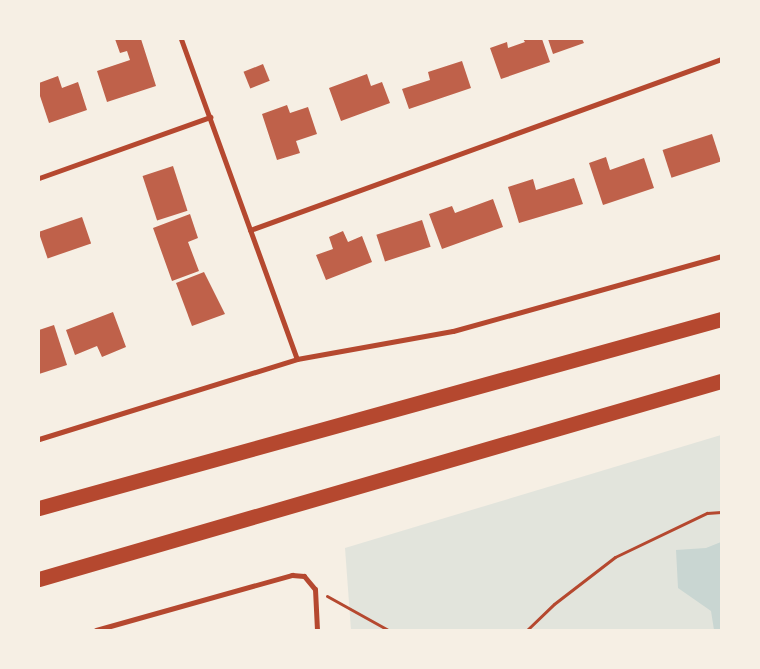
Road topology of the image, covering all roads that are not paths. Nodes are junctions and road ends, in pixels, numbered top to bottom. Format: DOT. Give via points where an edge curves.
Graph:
graph roads {
  1 [pos="181,39"];
  2 [pos="721,59"];
  3 [pos="210,117"];
  4 [pos="39,178"];
  5 [pos="250,230"];
  6 [pos="721,256"];
  7 [pos="721,320"];
  8 [pos="296,359"];
  9 [pos="721,381"];
  10 [pos="39,438"];
  11 [pos="39,508"];
  12 [pos="39,579"];
  13 [pos="96,630"];
  14 [pos="317,630"];
  1 -- 3 [label="street"];
  2 -- 5 [label="street"];
  3 -- 4 [label="street"];
  3 -- 5 [label="street"];
  5 -- 8 [label="street"];
  6 -- 8 [label="street" via="453,331"];
  7 -- 11 [label="highway"];
  8 -- 10 [label="street"];
  9 -- 12 [label="highway"];
  13 -- 14 [label="street" via="292,575 304,576 315,589"];
}
